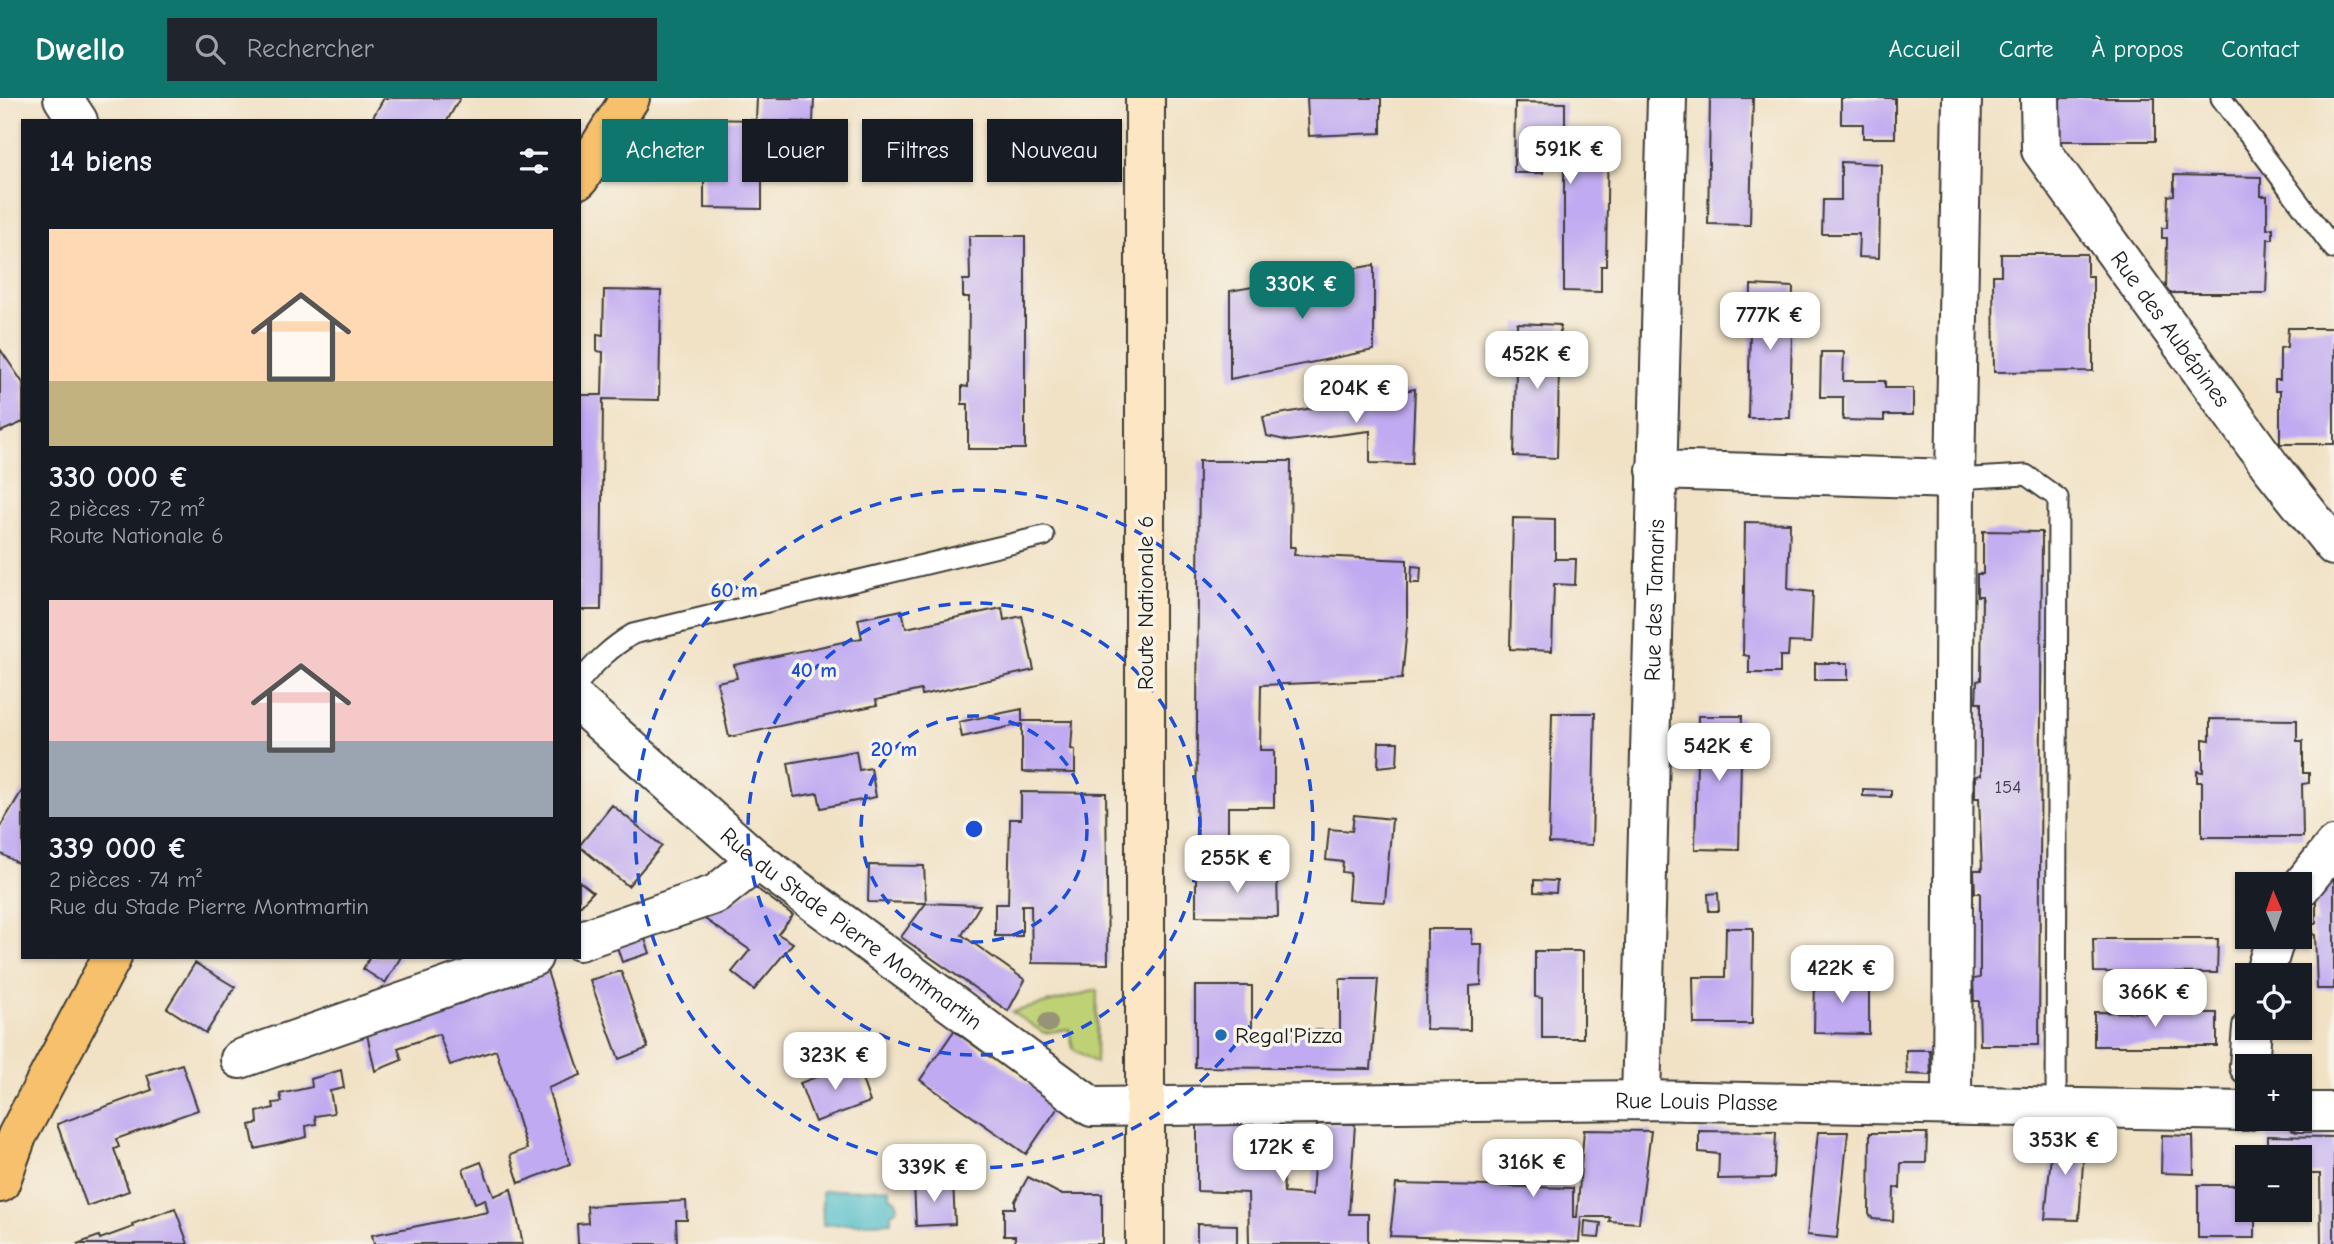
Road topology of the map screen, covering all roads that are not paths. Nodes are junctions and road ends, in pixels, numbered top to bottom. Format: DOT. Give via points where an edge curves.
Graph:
graph roads {
  1 [pos="64,98"];
  2 [pos="630,98"];
  3 [pos="1145,98"];
  4 [pos="1667,98"];
  5 [pos="1962,98"];
  6 [pos="2040,98"];
  7 [pos="2221,98"];
  8 [pos="77,119"];
  9 [pos="581,176"];
  10 [pos="2334,248"];
  11 [pos="1656,470"];
  12 [pos="1955,479"];
  13 [pos="1044,536"];
  14 [pos="2334,546"];
  15 [pos="581,680"];
  16 [pos="581,705"];
  17 [pos="2334,846"];
  18 [pos="754,858"];
  19 [pos="2312,873"];
  20 [pos="581,940"];
  21 [pos="111,959"];
  22 [pos="527,959"];
  23 [pos="240,1059"];
  24 [pos="1642,1100"];
  25 [pos="2235,1102"];
  26 [pos="1952,1106"];
  27 [pos="1145,1108"];
  28 [pos="2056,1108"];
  29 [pos="2312,1112"];
  30 [pos="2334,1112"];
  31 [pos="8,1134"];
  32 [pos="0,1183"];
  33 [pos="1145,1244"];
  1 -- 8 [label="street"];
  2 -- 9 [label="main road"];
  3 -- 27 [label="main road, Route Nationale 6"];
  4 -- 11 [label="street, Rue des Tamaris"];
  5 -- 12 [label="street"];
  6 -- 14 [label="street, Rue des Aubépines" via="2041,150 2271,467"];
  7 -- 10 [label="lane"];
  11 -- 12 [label="street"];
  11 -- 24 [label="street, Rue des Tamaris"];
  12 -- 26 [label="street"];
  12 -- 28 [label="lane" via="2026,475 2058,498"];
  13 -- 15 [label="lane" via="633,634 598,659"];
  16 -- 18 [label="street, Rue du Stade Pierre Montmartin"];
  17 -- 19 [label="street"];
  18 -- 20 [label="street" via="716,894"];
  18 -- 27 [label="street, Rue du Stade Pierre Montmartin" via="1092,1107"];
  21 -- 31 [label="main road"];
  22 -- 23 [label="street"];
  24 -- 26 [label="street, Rue Louis Plasse"];
  24 -- 27 [label="street, Rue Louis Plasse"];
  25 -- 28 [label="street, Rue Louis Plasse"];
  26 -- 28 [label="street, Rue Louis Plasse"];
  27 -- 33 [label="main road, Route Nationale 6"];
  29 -- 30 [label="street"];
  31 -- 32 [label="main road"];
}
